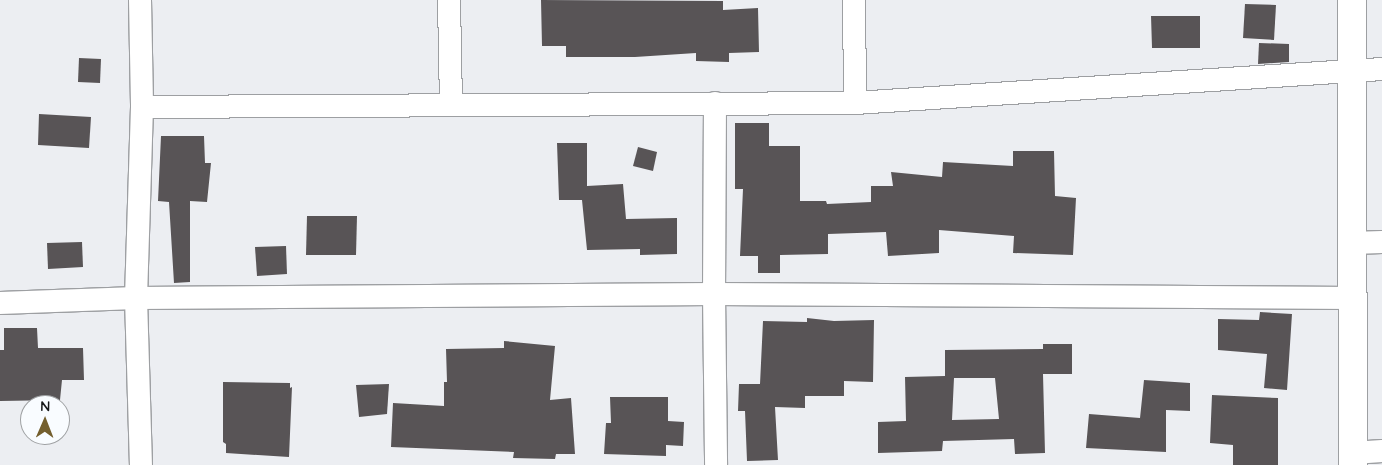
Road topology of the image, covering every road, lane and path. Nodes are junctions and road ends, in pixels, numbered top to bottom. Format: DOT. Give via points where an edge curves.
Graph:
graph roads {
  1 [pos="140,0"];
  2 [pos="449,0"];
  3 [pos="854,0"];
  4 [pos="1352,0"];
  5 [pos="1382,69"];
  6 [pos="1352,70"];
  7 [pos="715,103"];
  8 [pos="855,103"];
  9 [pos="451,105"];
  10 [pos="142,107"];
  11 [pos="1352,242"];
  12 [pos="1382,242"];
  13 [pos="714,294"];
  14 [pos="136,298"];
  15 [pos="1353,298"];
  16 [pos="0,303"];
  17 [pos="1382,451"];
  18 [pos="1353,459"];
  19 [pos="141,465"];
  20 [pos="716,465"];
  1 -- 10 [label="street"];
  2 -- 9 [label="street"];
  3 -- 8 [label="street"];
  4 -- 6 [label="main road"];
  5 -- 6 [label="street"];
  6 -- 8 [label="street"];
  6 -- 11 [label="main road"];
  7 -- 8 [label="street"];
  7 -- 9 [label="street"];
  7 -- 13 [label="street"];
  9 -- 10 [label="street"];
  10 -- 14 [label="street"];
  11 -- 12 [label="street"];
  11 -- 15 [label="main road"];
  13 -- 14 [label="street"];
  13 -- 15 [label="street"];
  13 -- 20 [label="street"];
  14 -- 16 [label="street"];
  14 -- 19 [label="street"];
  15 -- 18 [label="main road"];
  17 -- 18 [label="street"];
}
